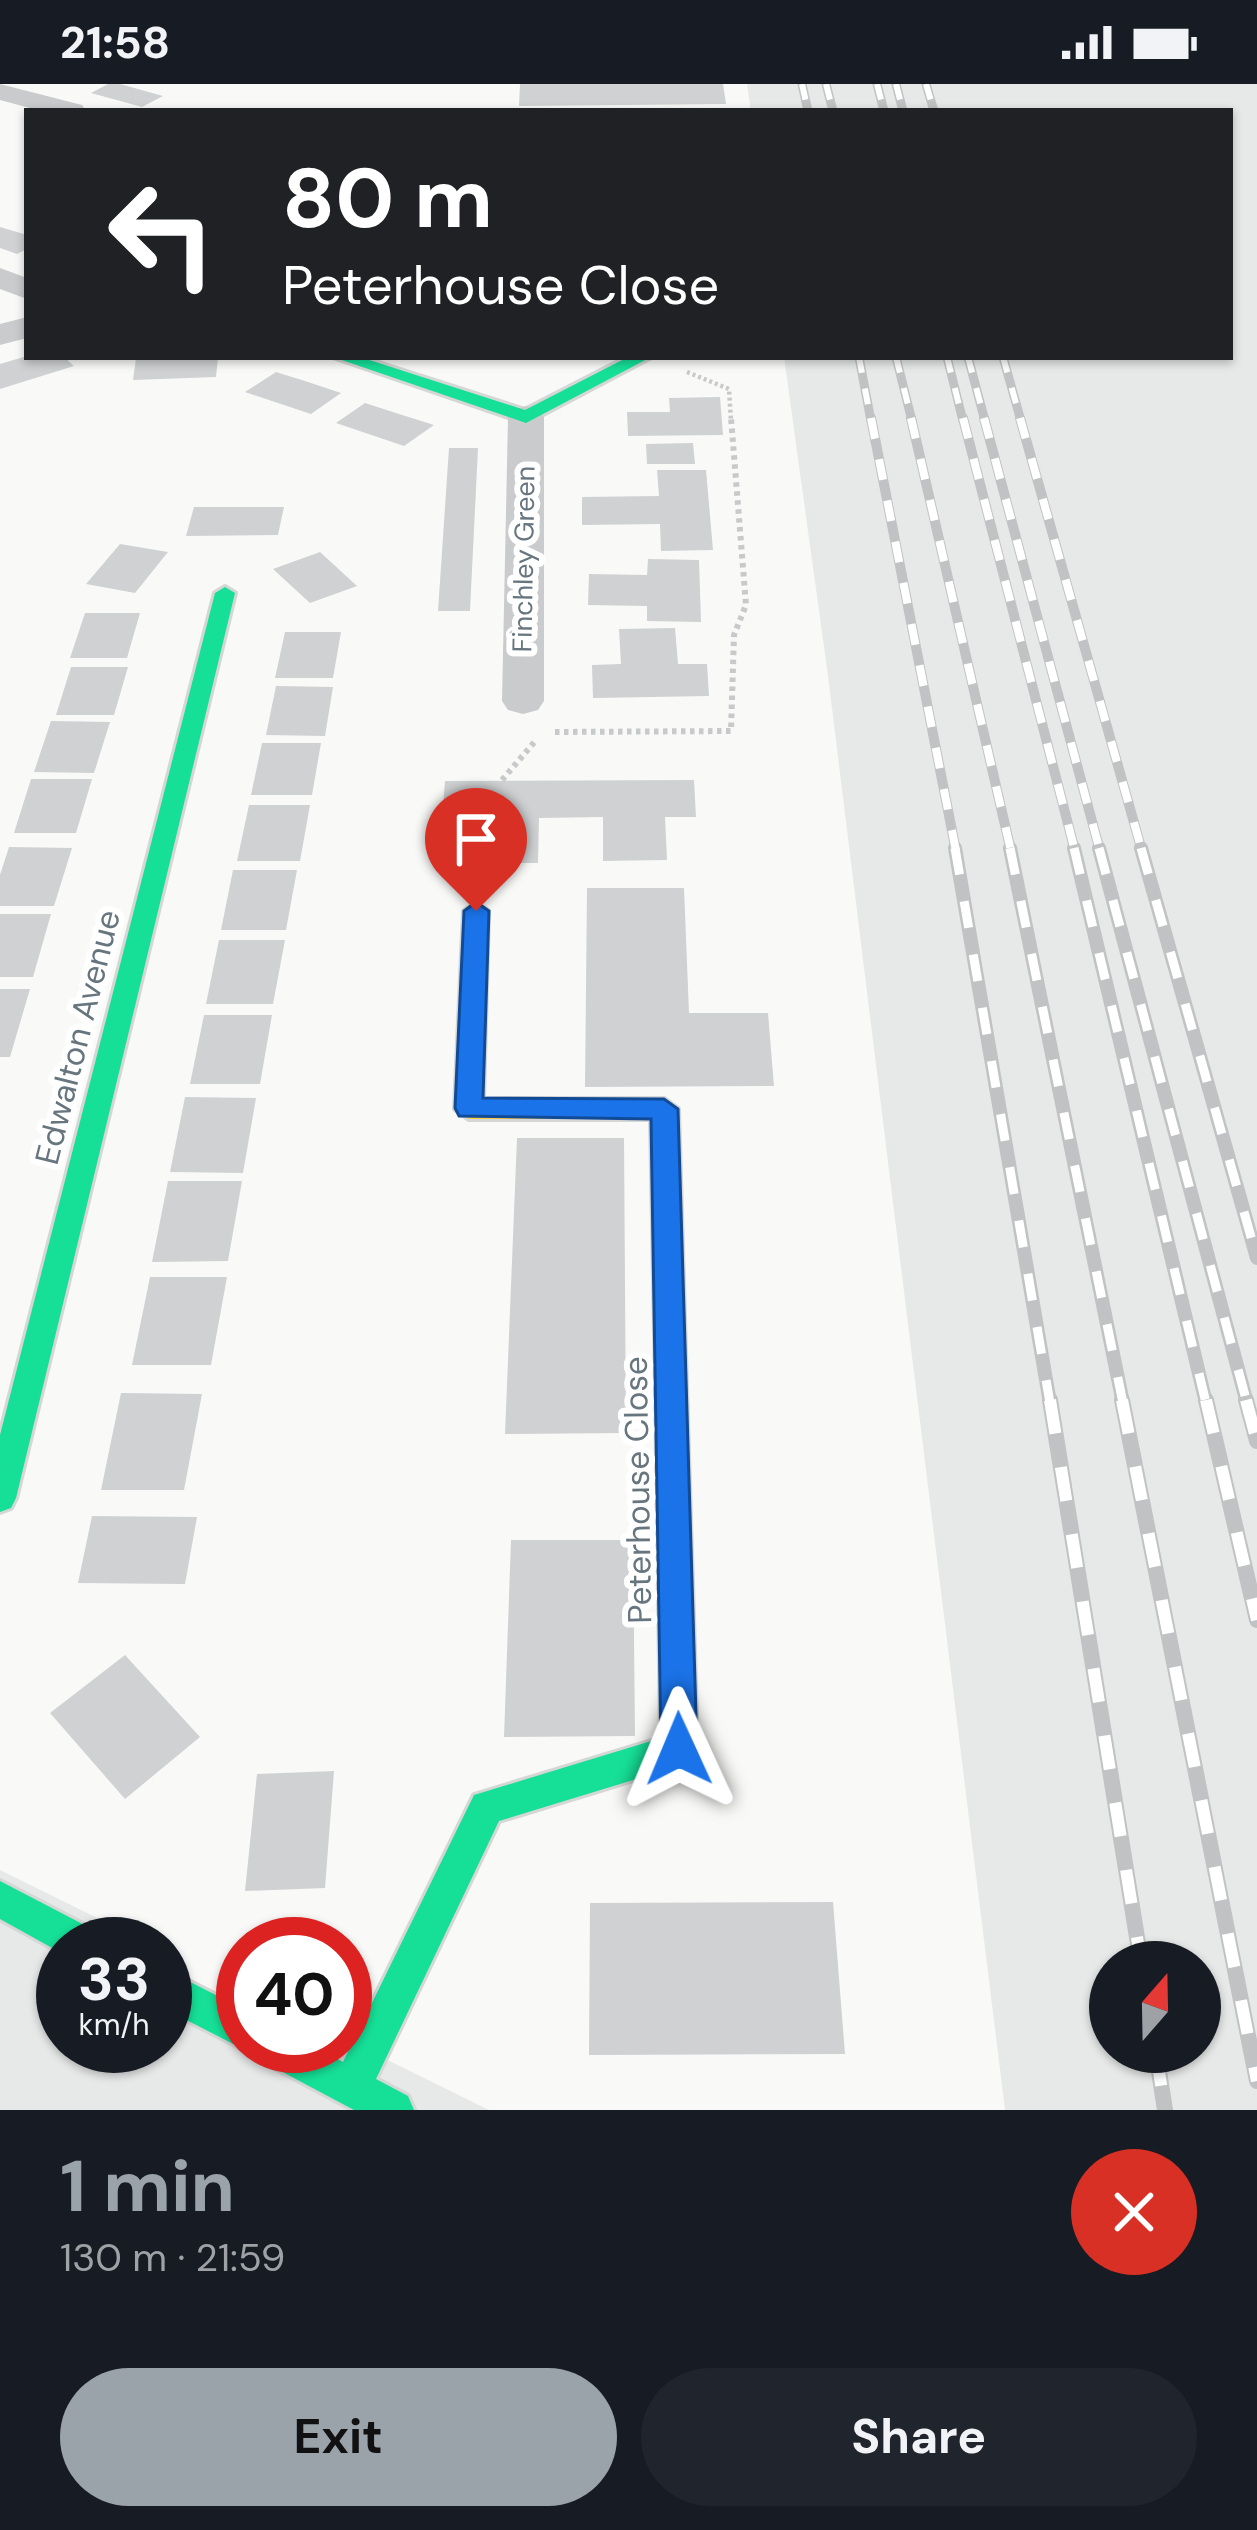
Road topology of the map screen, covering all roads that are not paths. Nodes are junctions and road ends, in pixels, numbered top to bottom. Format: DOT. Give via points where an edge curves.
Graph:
graph roads {
  1 [pos="0,92"];
  2 [pos="61,108"];
  3 [pos="351,360"];
  4 [pos="654,361"];
  5 [pos="526,417"];
  6 [pos="225,593"];
  7 [pos="523,701"];
  8 [pos="476,911"];
  9 [pos="0,1498"];
  10 [pos="0,1899"];
  11 [pos="36,1919"];
  12 [pos="324,2073"];
  13 [pos="351,2088"];
  14 [pos="394,2110"];
  1 -- 2 [label="street"];
  3 -- 5 [label="street, Finchley Green"];
  4 -- 5 [label="street, Finchley Green"];
  5 -- 7 [label="street, Finchley Green"];
  6 -- 9 [label="street, Edwalton Avenue"];
  8 -- 13 [label="street, Peterhouse Close" via="469,1108 664,1109 679,1749 487,1807"];
  10 -- 11 [label="street"];
  12 -- 13 [label="street"];
  13 -- 14 [label="street"];
}
